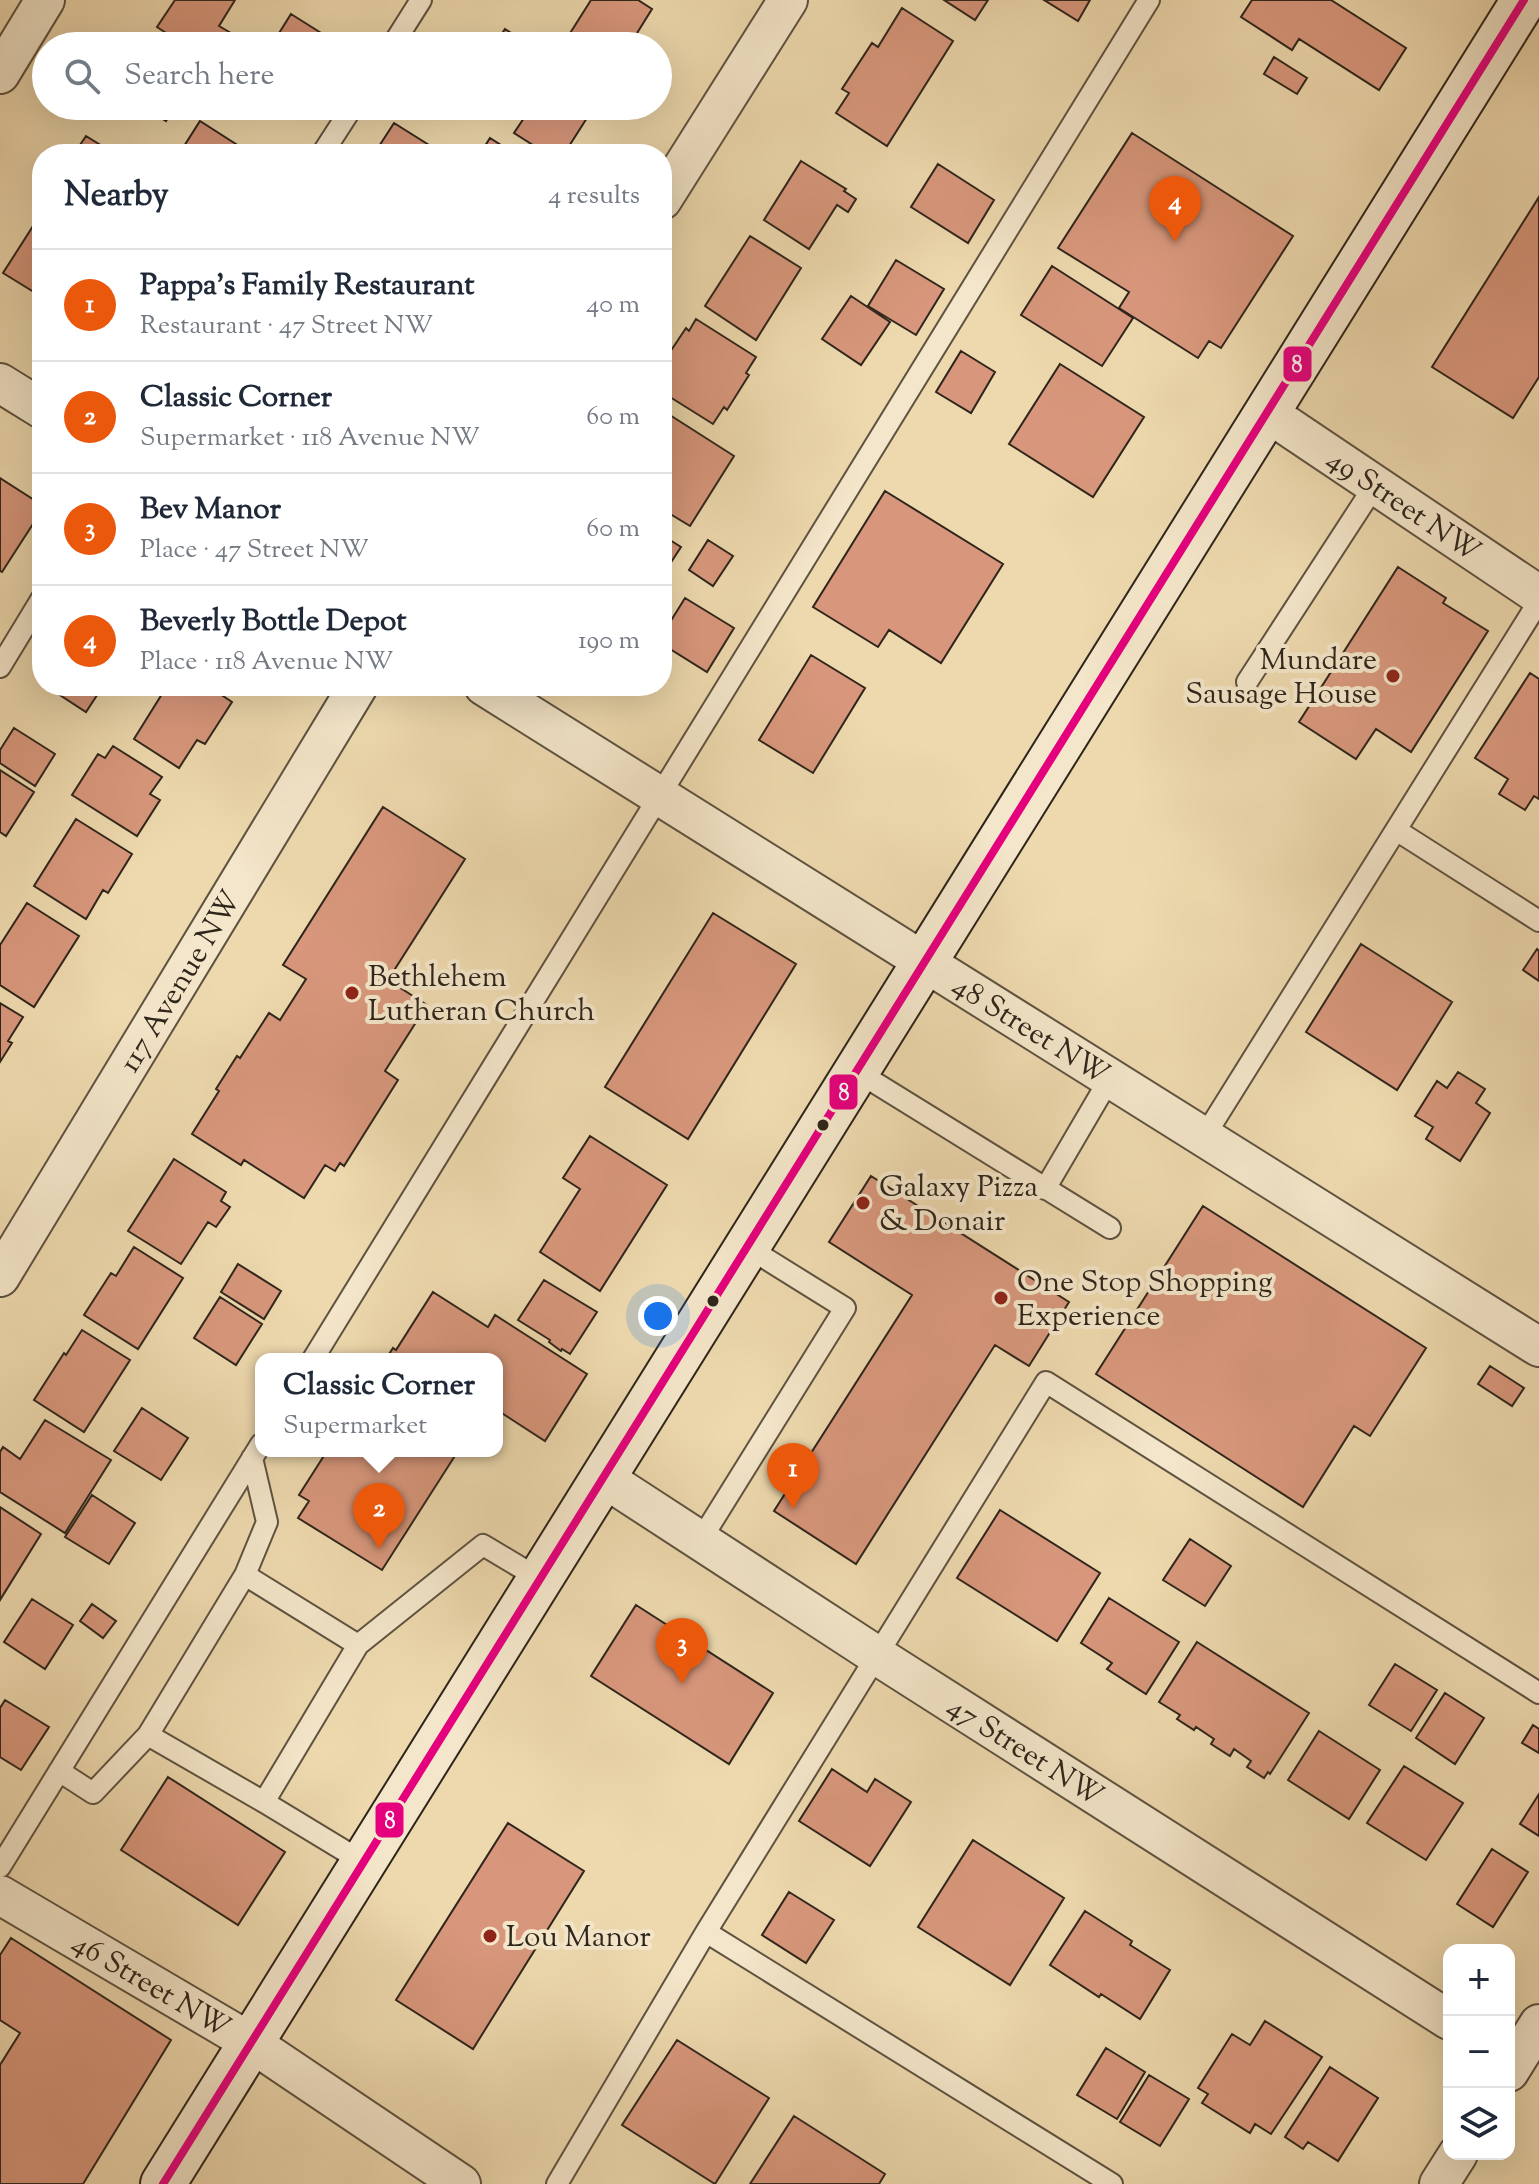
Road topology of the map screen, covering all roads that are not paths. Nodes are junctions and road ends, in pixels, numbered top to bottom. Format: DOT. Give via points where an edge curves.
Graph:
graph roads {
  1 [pos="45,0"];
  2 [pos="421,0"];
  3 [pos="788,0"];
  4 [pos="1149,0"];
  5 [pos="1524,0"];
  6 [pos="401,32"];
  7 [pos="0,74"];
  8 [pos="344,120"];
  9 [pos="328,144"];
  10 [pos="672,184"];
  11 [pos="0,383"];
  12 [pos="32,403"];
  13 [pos="1268,413"];
  14 [pos="1375,485"];
  15 [pos="1539,598"];
  16 [pos="32,614"];
  17 [pos="0,667"];
  18 [pos="1247,682"];
  19 [pos="352,696"];
  20 [pos="500,696"];
  21 [pos="659,796"];
  22 [pos="1396,830"];
  23 [pos="1539,921"];
  24 [pos="925,962"];
  25 [pos="856,1071"];
  26 [pos="1110,1078"];
  27 [pos="1204,1137"];
  28 [pos="1045,1189"];
  29 [pos="1110,1228"];
  30 [pos="747,1247"];
  31 [pos="0,1277"];
  32 [pos="1539,1347"];
  33 [pos="317,1353"];
  34 [pos="255,1454"];
  35 [pos="258,1457"];
  36 [pos="604,1478"];
  37 [pos="700,1541"];
  38 [pos="245,1575"];
  39 [pos="540,1579"];
  40 [pos="358,1645"];
  41 [pos="876,1655"];
  42 [pos="1539,1693"];
  43 [pos="148,1735"];
  44 [pos="59,1771"];
  45 [pos="264,1802"];
  46 [pos="363,1862"];
  47 [pos="0,1867"];
  48 [pos="0,1895"];
  49 [pos="706,1932"];
  50 [pos="1443,2016"];
  51 [pos="1539,2024"];
  52 [pos="250,2042"];
  53 [pos="1518,2067"];
  54 [pos="1454,2160"];
  55 [pos="163,2184"];
  56 [pos="461,2184"];
  57 [pos="557,2184"];
  58 [pos="1112,2184"];
  59 [pos="1439,2184"];
  1 -- 7 [label="street"];
  2 -- 6 [label="lane"];
  3 -- 10 [label="street"];
  4 -- 21 [label="lane"];
  5 -- 13 [label="main road"];
  8 -- 9 [label="lane"];
  11 -- 12 [label="street"];
  13 -- 14 [label="street, 49 Street NW"];
  13 -- 24 [label="main road"];
  14 -- 15 [label="street, 49 Street NW"];
  14 -- 18 [label="lane"];
  15 -- 22 [label="lane"];
  16 -- 17 [label="lane"];
  19 -- 31 [label="street, 117 Avenue NW"];
  20 -- 21 [label="street, 48 Street NW"];
  21 -- 24 [label="street, 48 Street NW"];
  21 -- 33 [label="lane"];
  22 -- 23 [label="lane"];
  22 -- 27 [label="lane"];
  24 -- 25 [label="main road"];
  24 -- 26 [label="street, 48 Street NW"];
  25 -- 28 [label="lane"];
  25 -- 30 [label="main road"];
  26 -- 27 [label="street, 48 Street NW"];
  26 -- 28 [label="lane"];
  27 -- 32 [label="street, 48 Street NW"];
  28 -- 29 [label="lane"];
  30 -- 36 [label="main road"];
  30 -- 37 [label="lane" via="845,1308"];
  34 -- 44 [label="lane"];
  35 -- 38 [label="lane" via="267,1522"];
  36 -- 37 [label="street, 47 Street NW"];
  36 -- 39 [label="main road"];
  37 -- 41 [label="street, 47 Street NW"];
  38 -- 40 [label="lane"];
  38 -- 43 [label="lane"];
  39 -- 40 [label="lane" via="483,1545"];
  39 -- 46 [label="main road"];
  40 -- 45 [label="lane"];
  41 -- 42 [label="lane" via="1046,1382"];
  41 -- 49 [label="lane"];
  41 -- 50 [label="street, 47 Street NW"];
  43 -- 44 [label="lane" via="93,1793"];
  43 -- 45 [label="lane"];
  44 -- 47 [label="lane"];
  45 -- 46 [label="lane"];
  46 -- 52 [label="main road"];
  48 -- 52 [label="street, 46 Street NW"];
  49 -- 57 [label="lane"];
  49 -- 58 [label="lane"];
  51 -- 53 [label="street"];
  52 -- 55 [label="main road"];
  52 -- 56 [label="street, 46 Street NW"];
  54 -- 59 [label="street"];
}
